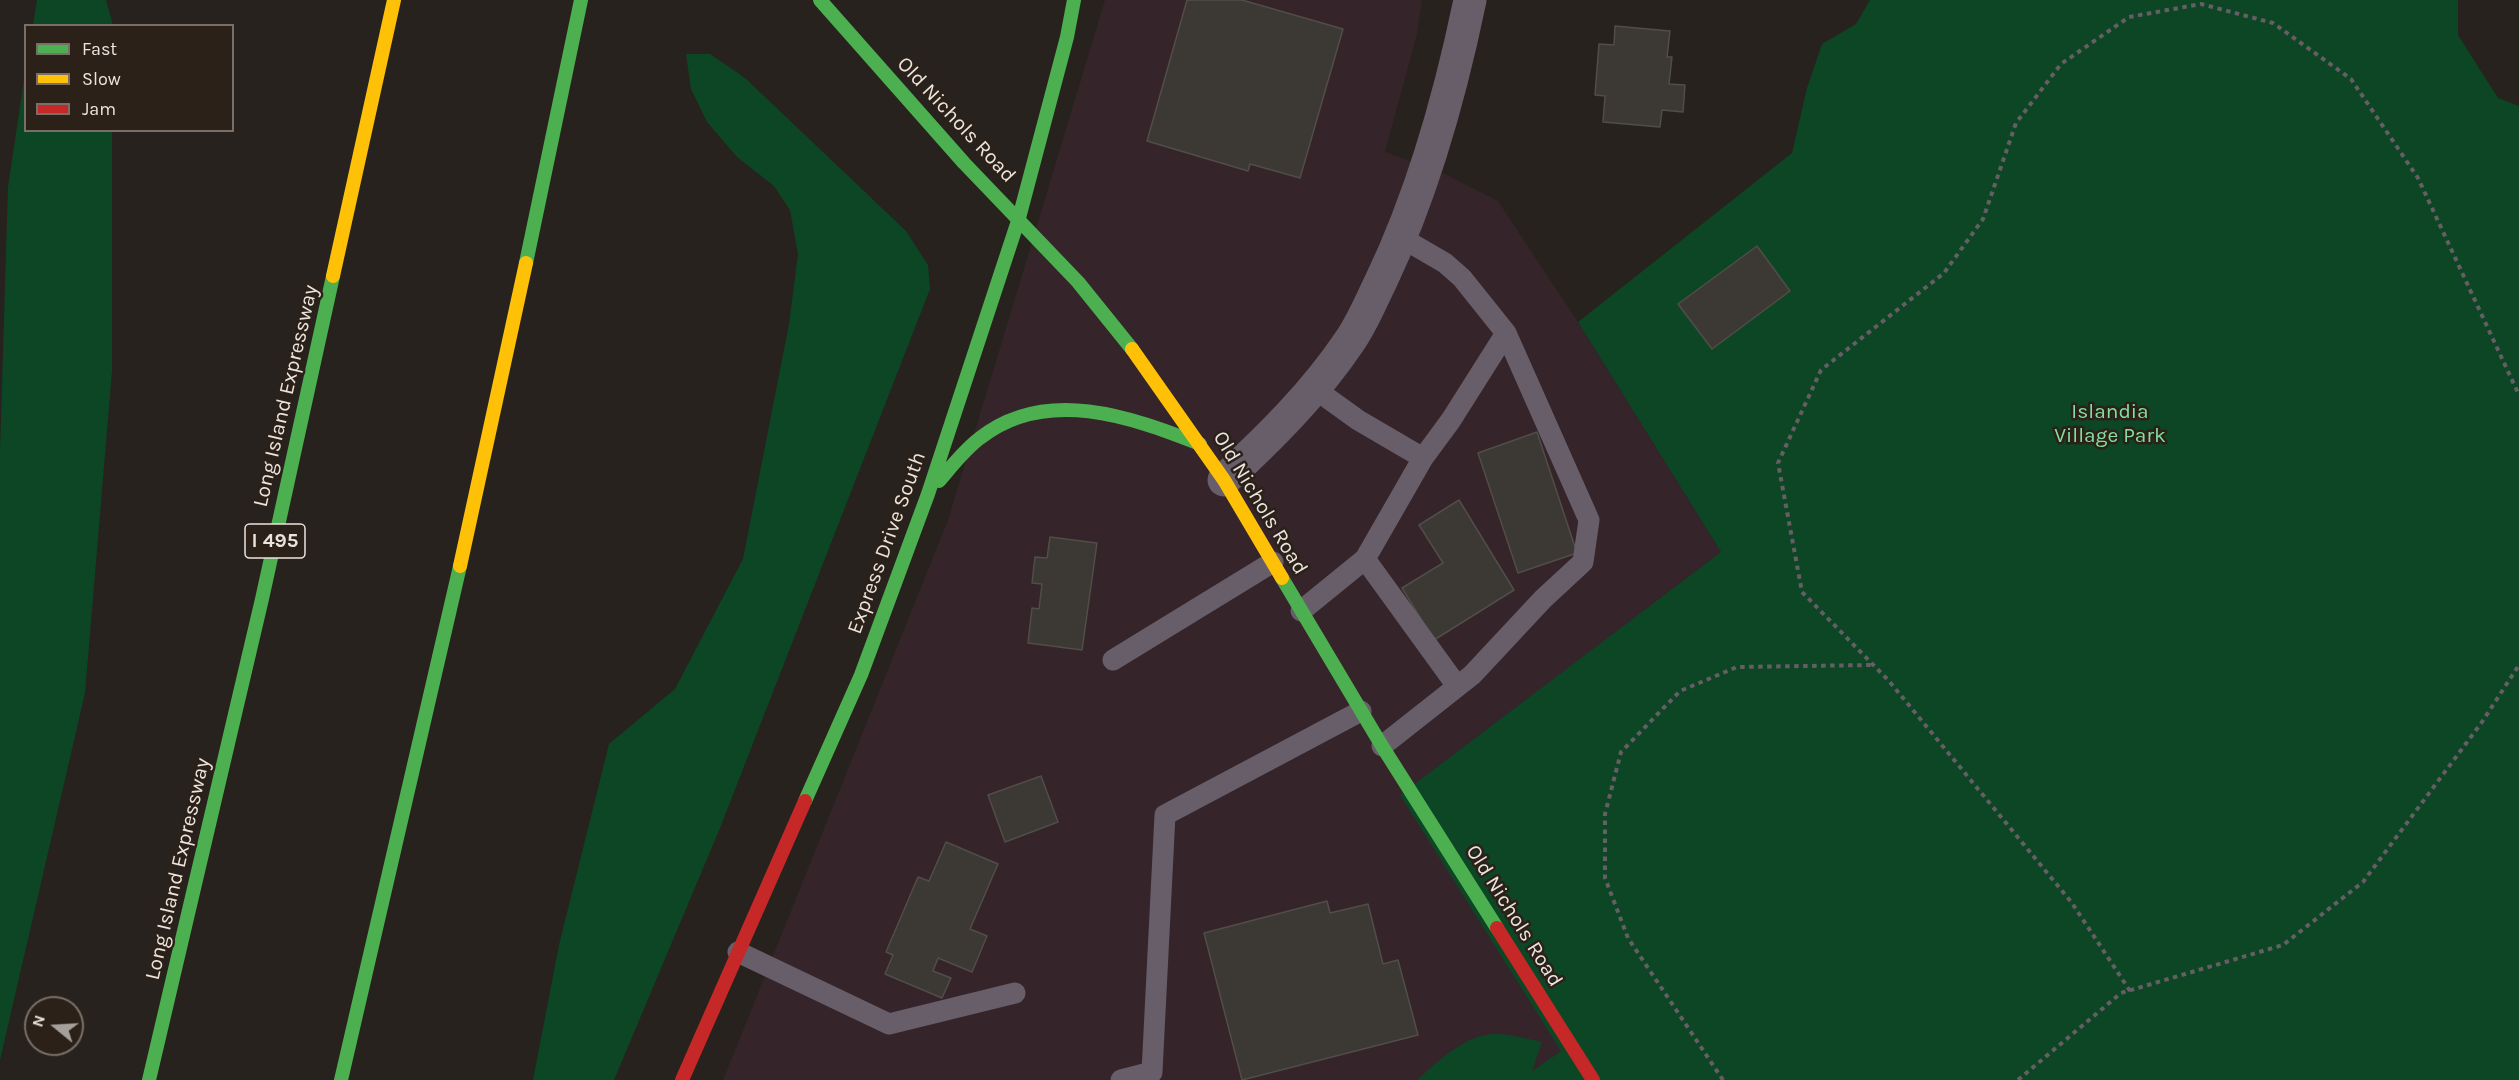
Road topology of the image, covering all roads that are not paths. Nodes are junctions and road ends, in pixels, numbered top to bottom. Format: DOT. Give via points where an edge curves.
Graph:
graph roads {
  1 [pos="394,0"];
  2 [pos="581,0"];
  3 [pos="820,0"];
  4 [pos="1074,0"];
  5 [pos="1470,0"];
  6 [pos="1019,218"];
  7 [pos="1402,238"];
  8 [pos="1506,333"];
  9 [pos="1315,389"];
  10 [pos="1200,444"];
  11 [pos="1423,458"];
  12 [pos="1224,480"];
  13 [pos="928,494"];
  14 [pos="1365,559"];
  15 [pos="1273,562"];
  16 [pos="1301,611"];
  17 [pos="1113,660"];
  18 [pos="1457,686"];
  19 [pos="1361,711"];
  20 [pos="1382,746"];
  21 [pos="738,952"];
  22 [pos="1015,993"];
  23 [pos="149,1080"];
  24 [pos="341,1080"];
  25 [pos="681,1080"];
  26 [pos="1121,1080"];
  27 [pos="1593,1080"];
  1 -- 23 [label="main road, Long Island Expressway / I 495" via="260,610"];
  2 -- 24 [label="main road" via="517,312"];
  3 -- 6 [label="main road, Old Nichols Road" via="957,155"];
  4 -- 6 [label="main road, Express Drive South"];
  5 -- 7 [label="street" via="1432,148"];
  6 -- 10 [label="main road, Old Nichols Road" via="1136,354"];
  6 -- 13 [label="main road, Express Drive South"];
  7 -- 8 [label="lane" via="1445,263 1462,278"];
  7 -- 9 [label="street" via="1351,340"];
  8 -- 11 [label="lane"];
  8 -- 18 [label="lane" via="1589,520 1583,562"];
  9 -- 11 [label="lane"];
  9 -- 12 [label="street"];
  10 -- 12 [label="main road, Old Nichols Road"];
  10 -- 13 [label="main road" via="1108,413 1063,408 1039,411 988,432 964,452"];
  11 -- 14 [label="lane"];
  12 -- 15 [label="main road, Old Nichols Road"];
  13 -- 21 [label="main road, Express Drive South" via="861,675"];
  14 -- 16 [label="lane"];
  14 -- 18 [label="lane"];
  15 -- 16 [label="main road, Old Nichols Road"];
  15 -- 17 [label="lane"];
  16 -- 19 [label="main road, Old Nichols Road"];
  18 -- 20 [label="lane"];
  19 -- 20 [label="main road, Old Nichols Road"];
  19 -- 26 [label="lane" via="1165,815 1152,1072"];
  20 -- 27 [label="main road, Old Nichols Road"];
  21 -- 22 [label="lane" via="889,1024"];
  21 -- 25 [label="main road, Express Drive South"];
}
